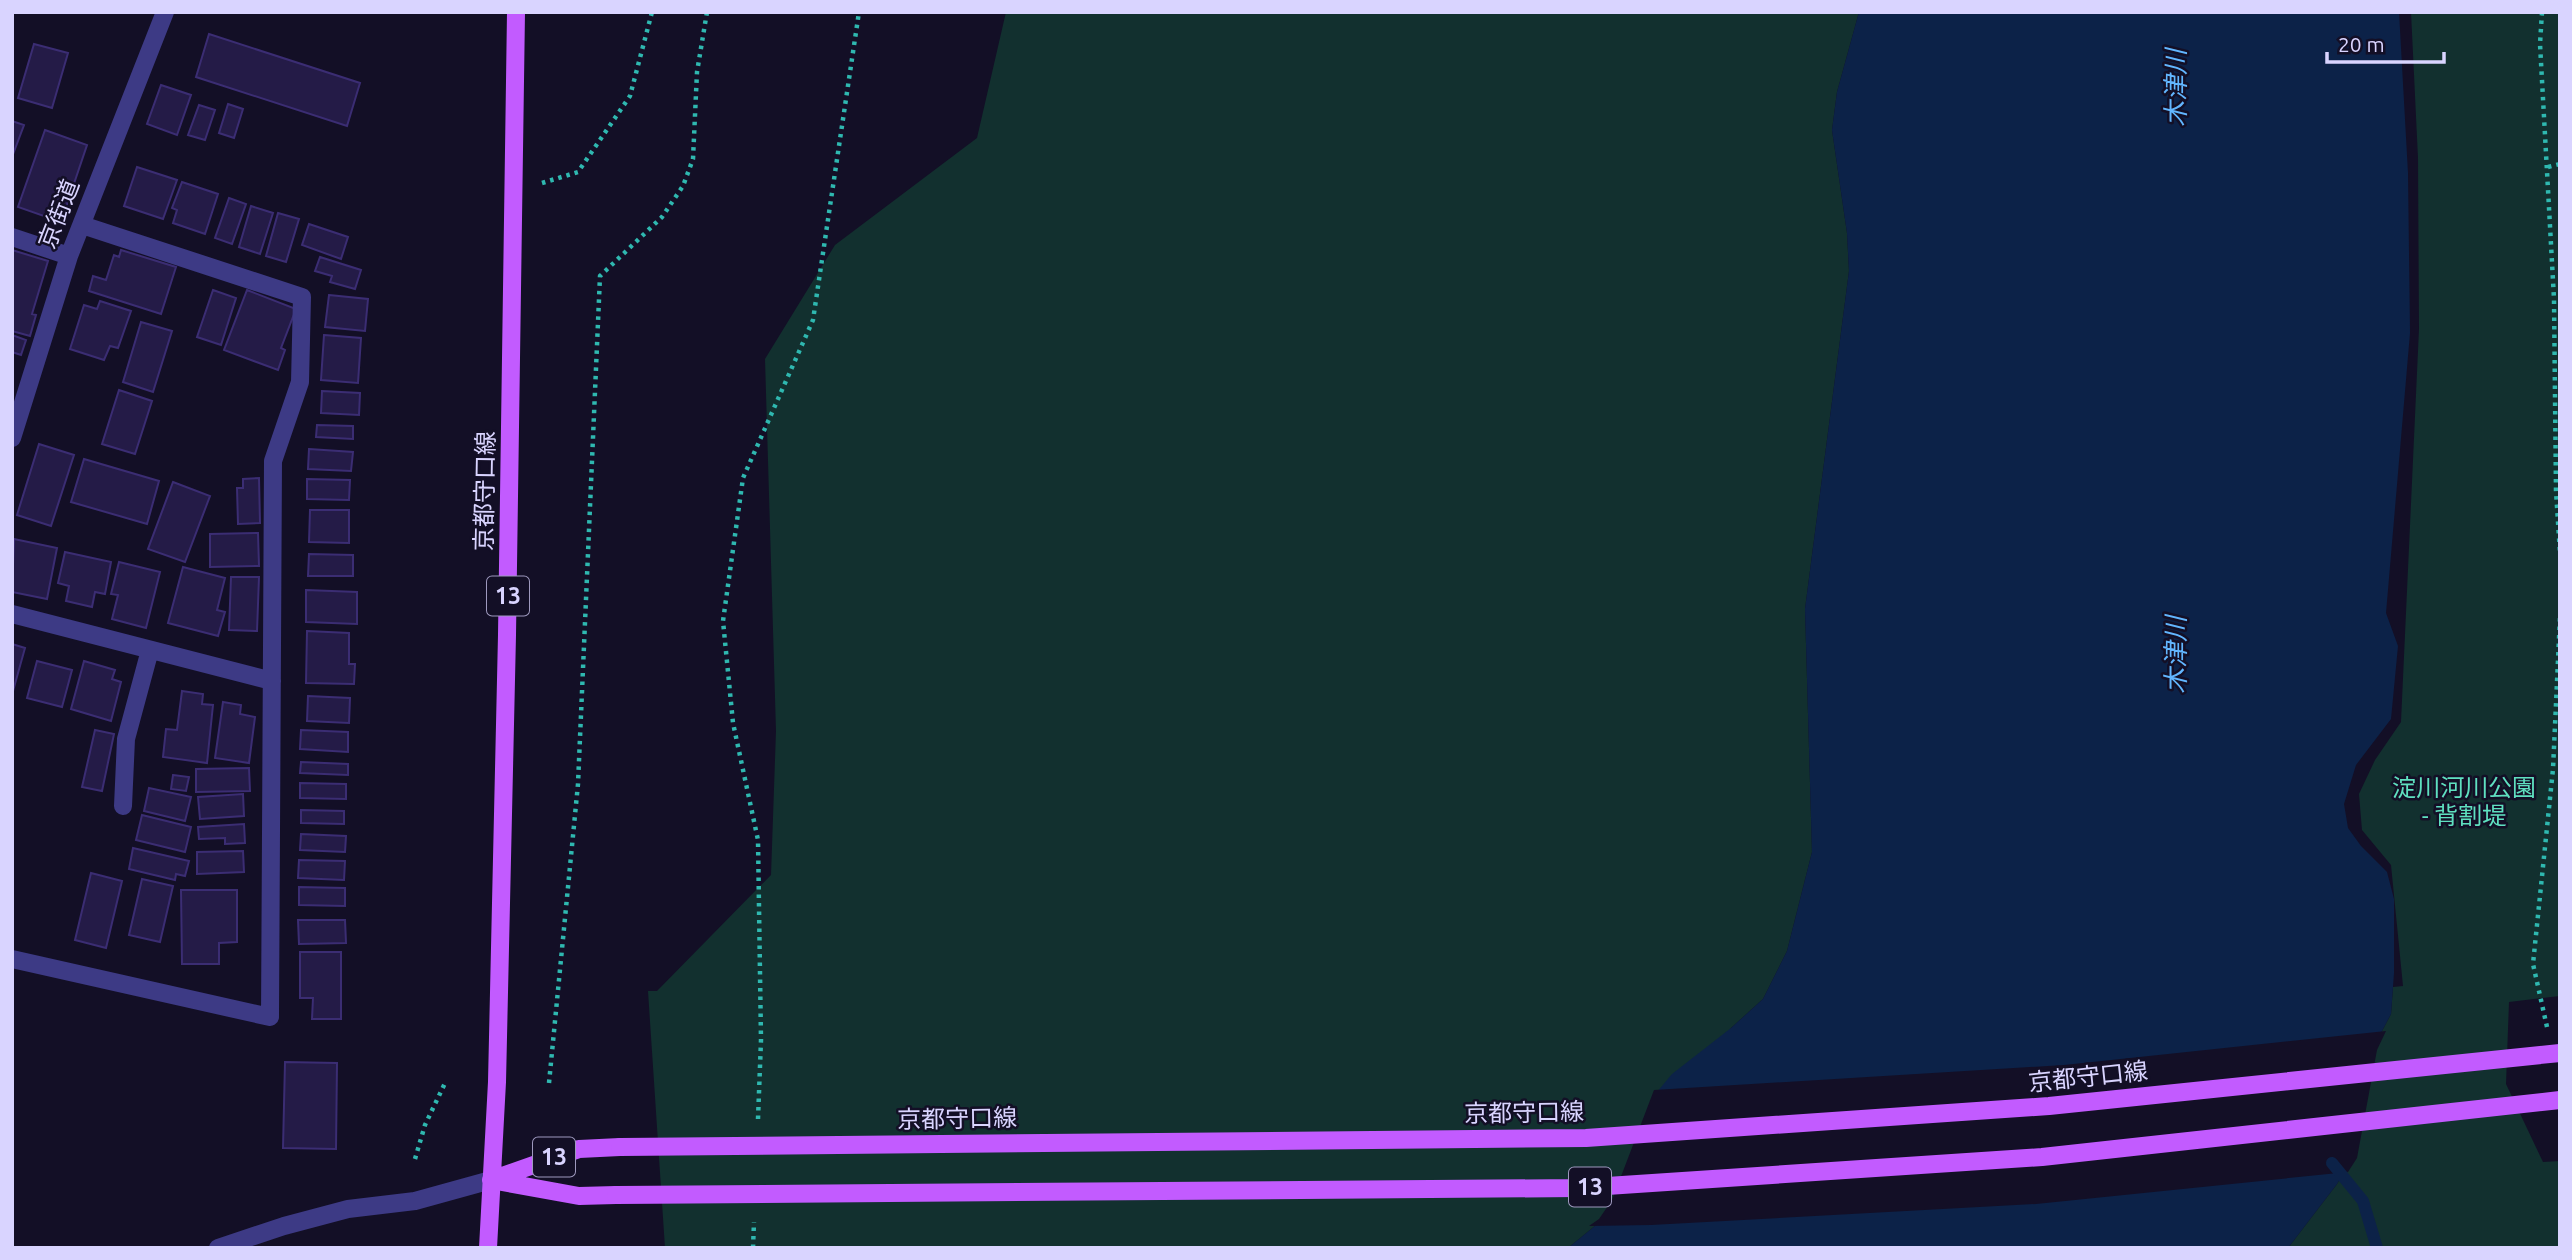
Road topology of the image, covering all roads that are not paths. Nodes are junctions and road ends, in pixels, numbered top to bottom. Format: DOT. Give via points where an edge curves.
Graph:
graph roads {
  1 [pos="165,12"];
  2 [pos="516,12"];
  3 [pos="82,225"];
  4 [pos="12,237"];
  5 [pos="69,256"];
  6 [pos="12,438"];
  7 [pos="12,614"];
  8 [pos="149,650"];
  9 [pos="272,681"];
  10 [pos="123,806"];
  11 [pos="12,959"];
  12 [pos="2560,1053"];
  13 [pos="2560,1100"];
  14 [pos="491,1180"];
  15 [pos="218,1248"];
  16 [pos="488,1248"];
  1 -- 3 [label="street, 京街道"];
  2 -- 14 [label="main road, 京都守口線 / 13" via="507,635"];
  3 -- 5 [label="street, 京街道"];
  3 -- 9 [label="street" via="302,297 300,382 273,461"];
  4 -- 5 [label="street"];
  5 -- 6 [label="street, 京街道"];
  7 -- 8 [label="street"];
  8 -- 9 [label="street"];
  8 -- 10 [label="street" via="126,739"];
  9 -- 11 [label="street" via="270,1017"];
  12 -- 14 [label="main road, 京都守口線 / 13, bridge" via="2049,1106 1586,1138 579,1149"];
  13 -- 14 [label="main road, 13, bridge" via="2042,1157 1577,1188 579,1196"];
  14 -- 15 [label="street" via="415,1201 348,1209"];
  14 -- 16 [label="main road"];
}
